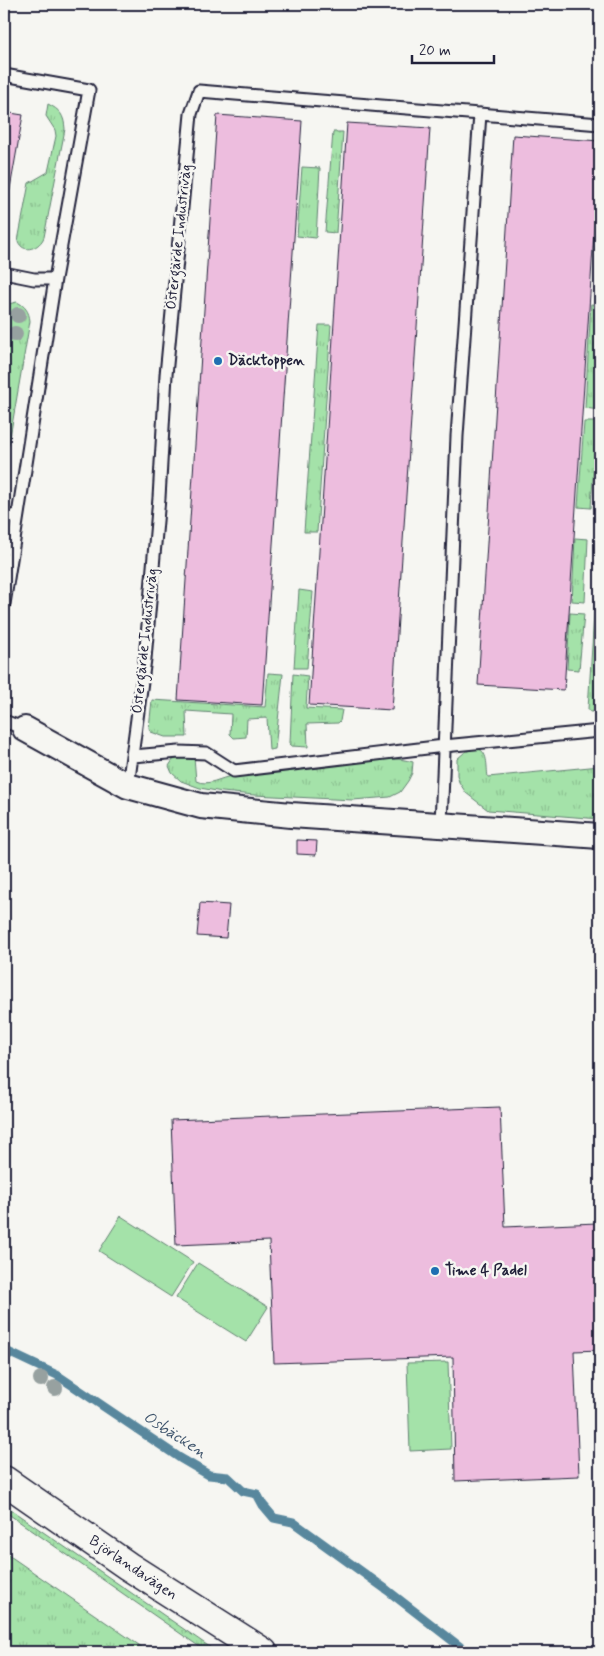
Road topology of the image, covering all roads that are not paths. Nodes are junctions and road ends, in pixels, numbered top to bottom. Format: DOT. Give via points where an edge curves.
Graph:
graph roads {
  1 [pos="4,74"];
  2 [pos="480,114"];
  3 [pos="600,124"];
  4 [pos="4,273"];
  5 [pos="55,279"];
  6 [pos="4,514"];
  7 [pos="16,518"];
  8 [pos="4,604"];
  9 [pos="15,725"];
  10 [pos="600,731"];
  11 [pos="444,746"];
  12 [pos="133,756"];
  13 [pos="128,786"];
  14 [pos="441,824"];
  15 [pos="600,836"];
  16 [pos="4,1480"];
  17 [pos="263,1652"];
  1 -- 5 [label="lane" via="89,90"];
  2 -- 3 [label="lane, Östergärde Industriväg"];
  2 -- 11 [label="lane" via="457,436"];
  2 -- 12 [label="lane, Östergärde Industriväg" via="199,91 191,114 187,153 166,375 145,659"];
  4 -- 5 [label="lane"];
  5 -- 7 [label="lane"];
  6 -- 7 [label="lane"];
  7 -- 8 [label="lane"];
  9 -- 13 [label="street"];
  10 -- 11 [label="lane"];
  11 -- 12 [label="lane" via="234,771 206,753"];
  11 -- 14 [label="lane"];
  12 -- 13 [label="lane, Östergärde Industriväg"];
  13 -- 14 [label="street" via="201,806"];
  14 -- 15 [label="street"];
  16 -- 17 [label="street, Björlandavägen" via="128,1566"];
}
